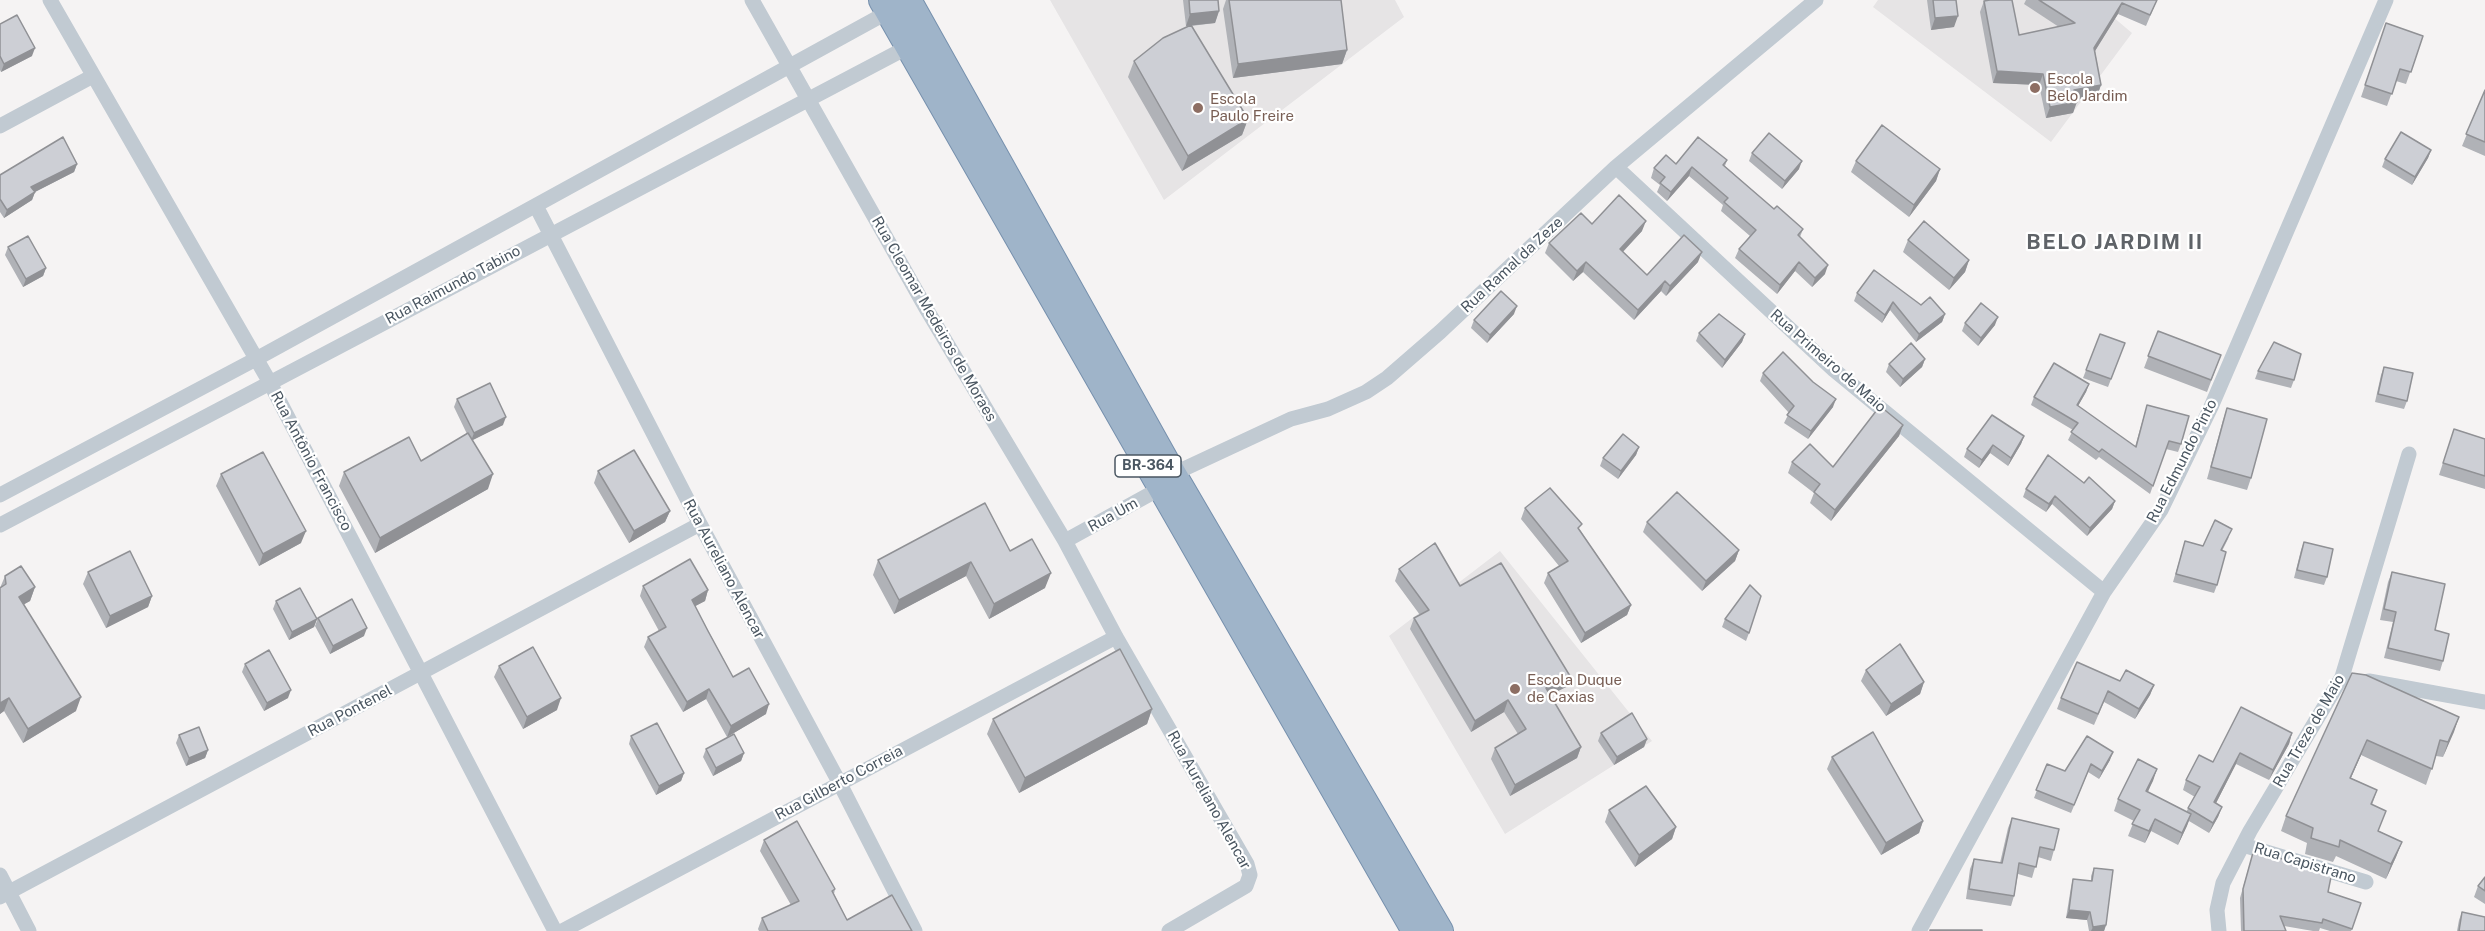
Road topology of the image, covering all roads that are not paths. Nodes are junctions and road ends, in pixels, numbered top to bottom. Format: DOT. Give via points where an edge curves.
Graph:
graph roads {
  1 [pos="50,0"];
  2 [pos="752,0"];
  3 [pos="1815,0"];
  4 [pos="2386,0"];
  5 [pos="899,3"];
  6 [pos="908,47"];
  7 [pos="789,67"];
  8 [pos="93,76"];
  9 [pos="808,100"];
  10 [pos="0,126"];
  11 [pos="1616,167"];
  12 [pos="536,206"];
  13 [pos="551,234"];
  14 [pos="256,359"];
  15 [pos="269,381"];
  16 [pos="2409,454"];
  17 [pos="76,455"];
  18 [pos="88,478"];
  19 [pos="1167,481"];
  20 [pos="0,495"];
  21 [pos="700,524"];
  22 [pos="0,525"];
  23 [pos="1065,541"];
  24 [pos="2104,592"];
  25 [pos="1116,637"];
  26 [pos="422,673"];
  27 [pos="2342,677"];
  28 [pos="2485,702"];
  29 [pos="839,782"];
  30 [pos="2243,845"];
  31 [pos="0,875"];
  32 [pos="2366,882"];
  33 [pos="4,895"];
  34 [pos="29,931"];
  35 [pos="555,931"];
  36 [pos="562,931"];
  37 [pos="915,931"];
  38 [pos="1169,931"];
  39 [pos="1415,931"];
  40 [pos="1440,931"];
  41 [pos="1918,931"];
  42 [pos="2219,931"];
  1 -- 8 [label="street, Rua Antônio Francisco"];
  2 -- 7 [label="street, Rua Cleomar Medeiros de Moraes"];
  3 -- 11 [label="street, Rua Ramal da Zeze"];
  4 -- 24 [label="street, Rua Edmundo Pinto" via="2211,407 2161,510"];
  5 -- 6 [label="highway, BR-364"];
  5 -- 7 [label="street, Rua Raimundo Tabino"];
  5 -- 19 [label="highway, BR-364"];
  6 -- 9 [label="street, Rua Raimundo Tabino"];
  6 -- 19 [label="highway, BR-364"];
  7 -- 9 [label="street, Rua Cleomar Medeiros de Moraes"];
  7 -- 12 [label="street, Rua Raimundo Tabino"];
  8 -- 10 [label="street"];
  8 -- 14 [label="street, Rua Antônio Francisco"];
  9 -- 13 [label="street, Rua Raimundo Tabino"];
  9 -- 23 [label="street, Rua Cleomar Medeiros de Moraes"];
  11 -- 19 [label="street, Rua Ramal da Zeze" via="1387,378 1347,401 1291,420"];
  11 -- 24 [label="street, Rua Primeiro de Maio" via="1834,370"];
  12 -- 13 [label="street, Rua Aureliano Alencar"];
  12 -- 14 [label="street, Rua Raimundo Tabino"];
  13 -- 15 [label="street, Rua Raimundo Tabino"];
  13 -- 21 [label="street, Rua Aureliano Alencar"];
  14 -- 15 [label="street, Rua Antônio Francisco"];
  14 -- 17 [label="street, Rua Raimundo Tabino"];
  15 -- 18 [label="street, Rua Raimundo Tabino"];
  15 -- 26 [label="street, Rua Antônio Francisco"];
  16 -- 27 [label="street, Rua Treze de Maio"];
  17 -- 18 [label="street"];
  17 -- 20 [label="street, Rua Raimundo Tabino"];
  18 -- 22 [label="street, Rua Raimundo Tabino"];
  19 -- 23 [label="street, Rua Um"];
  19 -- 39 [label="highway, BR-364"];
  19 -- 40 [label="highway, BR-364"];
  21 -- 26 [label="street, Rua Pontenel"];
  21 -- 29 [label="street, Rua Aureliano Alencar"];
  23 -- 25 [label="street, Rua Cleomar Medeiros de Moraes"];
  24 -- 41 [label="street, Rua Edmundo Pinto"];
  25 -- 29 [label="street, Rua Gilberto Correia"];
  25 -- 38 [label="street, Rua Aureliano Alencar" via="1249,869 1249,879 1242,889"];
  26 -- 33 [label="street, Rua Pontenel"];
  26 -- 35 [label="street, Rua Antônio Francisco"];
  27 -- 28 [label="street"];
  27 -- 30 [label="street, Rua Treze de Maio"];
  29 -- 36 [label="street, Rua Gilberto Correia"];
  29 -- 37 [label="street, Rua Aureliano Alencar"];
  30 -- 32 [label="street, Rua Capistrano"];
  30 -- 42 [label="street, Rua Treze de Maio" via="2219,894"];
  31 -- 33 [label="street"];
  33 -- 34 [label="street"];
}
